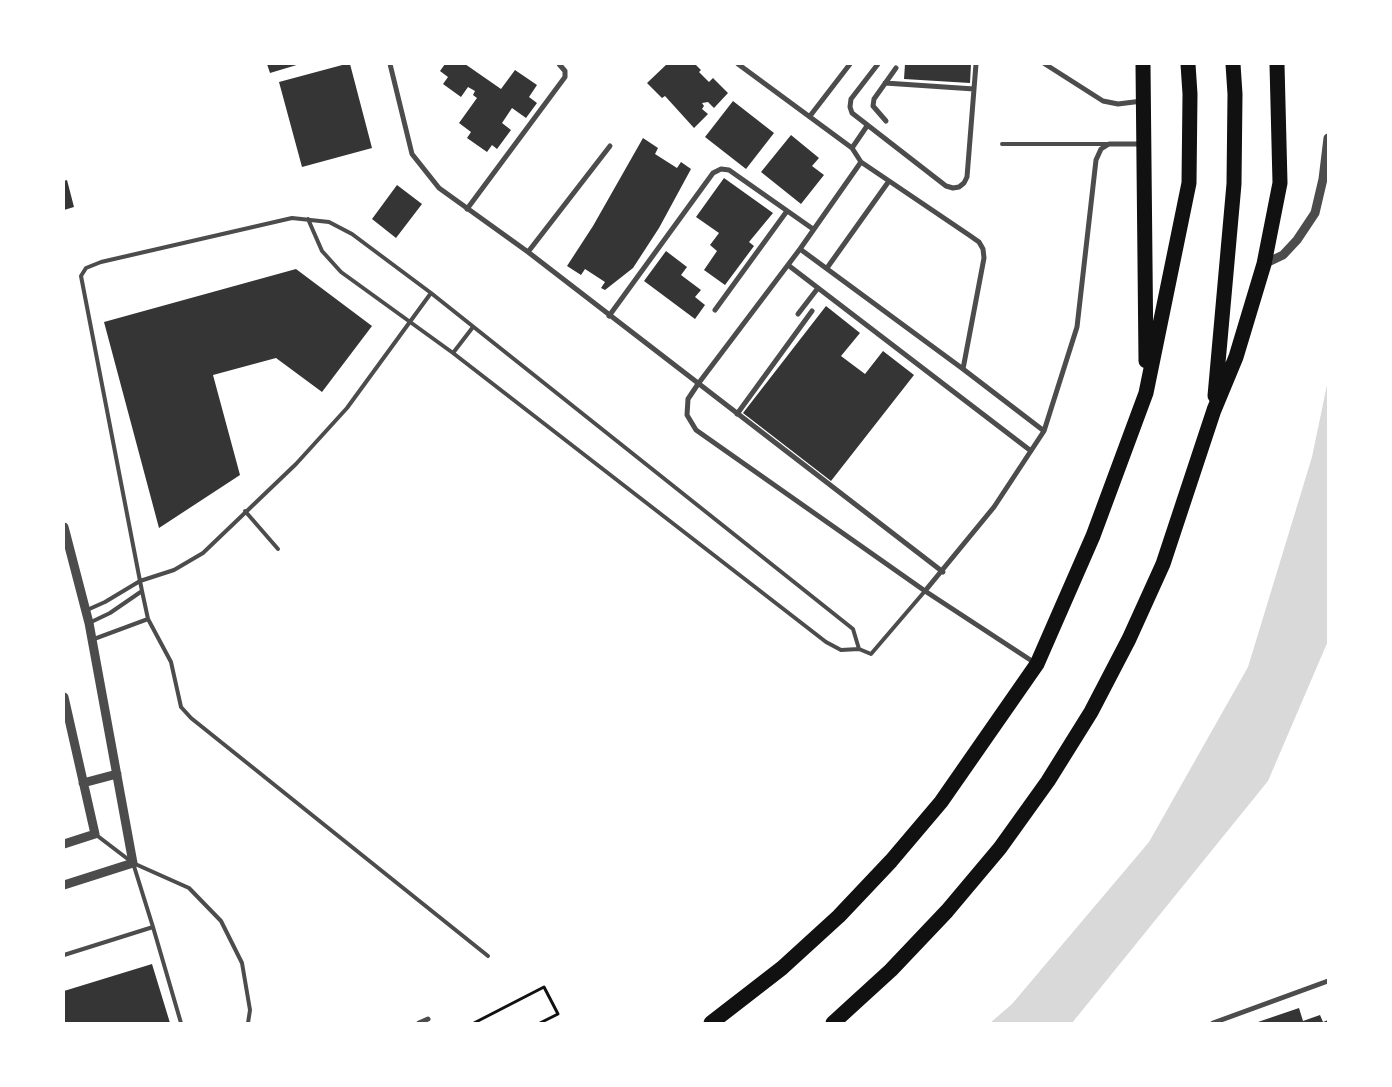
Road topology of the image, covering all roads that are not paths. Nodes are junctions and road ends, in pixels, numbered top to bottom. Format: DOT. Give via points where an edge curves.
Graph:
graph roads {
  1 [pos="390,64"];
  2 [pos="559,64"];
  3 [pos="738,64"];
  4 [pos="850,64"];
  5 [pos="878,64"];
  6 [pos="976,64"];
  7 [pos="1045,64"];
  8 [pos="1143,64"];
  9 [pos="1188,64"];
  10 [pos="1233,64"];
  11 [pos="1277,64"];
  12 [pos="896,68"];
  13 [pos="885,83"];
  14 [pos="974,89"];
  15 [pos="1145,101"];
  16 [pos="810,116"];
  17 [pos="886,121"];
  18 [pos="868,126"];
  19 [pos="1328,138"];
  20 [pos="1002,144"];
  21 [pos="1109,144"];
  22 [pos="1144,144"];
  23 [pos="610,146"];
  24 [pos="852,148"];
  25 [pos="861,162"];
  26 [pos="889,181"];
  27 [pos="467,209"];
  28 [pos="787,211"];
  29 [pos="308,219"];
  30 [pos="813,229"];
  31 [pos="800,249"];
  32 [pos="528,252"];
  33 [pos="1264,264"];
  34 [pos="788,265"];
  35 [pos="827,268"];
  36 [pos="818,288"];
  37 [pos="431,294"];
  38 [pos="714,310"];
  39 [pos="812,311"];
  40 [pos="798,314"];
  41 [pos="609,316"];
  42 [pos="411,322"];
  43 [pos="473,327"];
  44 [pos="453,353"];
  45 [pos="963,369"];
  46 [pos="698,384"];
  47 [pos="1146,393"];
  48 [pos="1214,410"];
  49 [pos="737,414"];
  50 [pos="1044,431"];
  51 [pos="1031,450"];
  52 [pos="245,512"];
  53 [pos="64,527"];
  54 [pos="278,549"];
  55 [pos="943,572"];
  56 [pos="140,581"];
  57 [pos="142,590"];
  58 [pos="925,591"];
  59 [pos="86,610"];
  60 [pos="148,619"];
  61 [pos="89,623"];
  62 [pos="92,639"];
  63 [pos="859,649"];
  64 [pos="1037,664"];
  65 [pos="64,697"];
  66 [pos="117,774"];
  67 [pos="84,783"];
  68 [pos="95,834"];
  69 [pos="64,844"];
  70 [pos="133,863"];
  71 [pos="64,886"];
  72 [pos="153,927"];
  73 [pos="64,955"];
  74 [pos="488,956"];
  75 [pos="1328,981"];
  76 [pos="428,1019"];
  77 [pos="182,1023"];
  78 [pos="248,1023"];
  79 [pos="418,1023"];
  80 [pos="711,1023"];
  81 [pos="833,1023"];
  82 [pos="1213,1023"];
  1 -- 27 [label="street" via="412,154 439,188"];
  2 -- 27 [label="street" via="565,71 565,77"];
  3 -- 16 [label="street"];
  4 -- 16 [label="street"];
  5 -- 18 [label="street" via="851,99 852,113"];
  6 -- 14 [label="street"];
  7 -- 15 [label="street" via="1103,101 1118,104"];
  8 -- 15 [label="highway"];
  9 -- 47 [label="highway" via="1189,183"];
  10 -- 48 [label="highway" via="1234,184"];
  11 -- 33 [label="highway" via="1280,182"];
  12 -- 13 [label="street"];
  13 -- 14 [label="street"];
  13 -- 17 [label="street" via="873,106"];
  14 -- 18 [label="street" via="967,176 959,187 946,186"];
  15 -- 22 [label="highway"];
  16 -- 24 [label="street"];
  18 -- 24 [label="street"];
  19 -- 33 [label="street" via="1315,213 1283,255"];
  20 -- 21 [label="lane"];
  21 -- 22 [label="street"];
  21 -- 50 [label="street" via="1101,149 1096,160 1077,327"];
  22 -- 47 [label="highway"];
  23 -- 32 [label="street"];
  24 -- 25 [label="street"];
  25 -- 26 [label="street"];
  25 -- 30 [label="street"];
  26 -- 35 [label="street"];
  26 -- 45 [label="street" via="979,242 983,249"];
  27 -- 32 [label="street"];
  28 -- 30 [label="street"];
  28 -- 38 [label="street"];
  28 -- 41 [label="street" via="729,170 713,172"];
  29 -- 37 [label="lane" via="329,222 352,234"];
  29 -- 42 [label="lane" via="322,251 341,272"];
  29 -- 56 [label="lane" via="292,218 102,262 86,268 81,276"];
  30 -- 31 [label="street"];
  31 -- 34 [label="street"];
  31 -- 35 [label="street"];
  32 -- 41 [label="street"];
  33 -- 48 [label="highway" via="1236,357"];
  34 -- 36 [label="street"];
  34 -- 46 [label="street"];
  35 -- 45 [label="street"];
  36 -- 40 [label="street"];
  36 -- 51 [label="street"];
  37 -- 42 [label="lane"];
  37 -- 43 [label="lane"];
  39 -- 49 [label="street"];
  41 -- 46 [label="street"];
  42 -- 44 [label="lane"];
  42 -- 52 [label="lane" via="347,408 296,464"];
  43 -- 44 [label="lane"];
  43 -- 63 [label="lane" via="853,629"];
  44 -- 63 [label="lane" via="826,642 841,650"];
  45 -- 50 [label="street"];
  46 -- 49 [label="street"];
  46 -- 58 [label="street" via="688,399 687,415 696,430"];
  47 -- 64 [label="highway" via="1093,536"];
  48 -- 81 [label="highway" via="1163,564 1091,712 1048,781 1000,848 891,970"];
  49 -- 55 [label="street"];
  50 -- 51 [label="street"];
  51 -- 55 [label="street" via="994,507"];
  52 -- 54 [label="lane"];
  52 -- 56 [label="lane" via="203,553 174,570"];
  53 -- 59 [label="street"];
  55 -- 58 [label="street"];
  56 -- 57 [label="lane"];
  56 -- 59 [label="lane"];
  57 -- 60 [label="lane"];
  57 -- 61 [label="lane" via="110,613"];
  58 -- 63 [label="lane" via="878,648 871,654"];
  58 -- 64 [label="street"];
  59 -- 61 [label="street"];
  60 -- 62 [label="lane"];
  60 -- 74 [label="lane" via="171,662 181,706 191,718"];
  61 -- 62 [label="street"];
  62 -- 66 [label="street"];
  64 -- 80 [label="highway" via="941,802 892,861 782,968"];
  65 -- 67 [label="street"];
  66 -- 67 [label="street"];
  66 -- 70 [label="street"];
  67 -- 68 [label="street"];
  68 -- 69 [label="street"];
  68 -- 70 [label="lane"];
  70 -- 71 [label="street"];
  70 -- 72 [label="lane"];
  70 -- 78 [label="lane" via="189,888 221,922 242,964 250,1010"];
  72 -- 73 [label="lane"];
  72 -- 77 [label="lane"];
  75 -- 82 [label="street"];
  76 -- 79 [label="street"];
}
